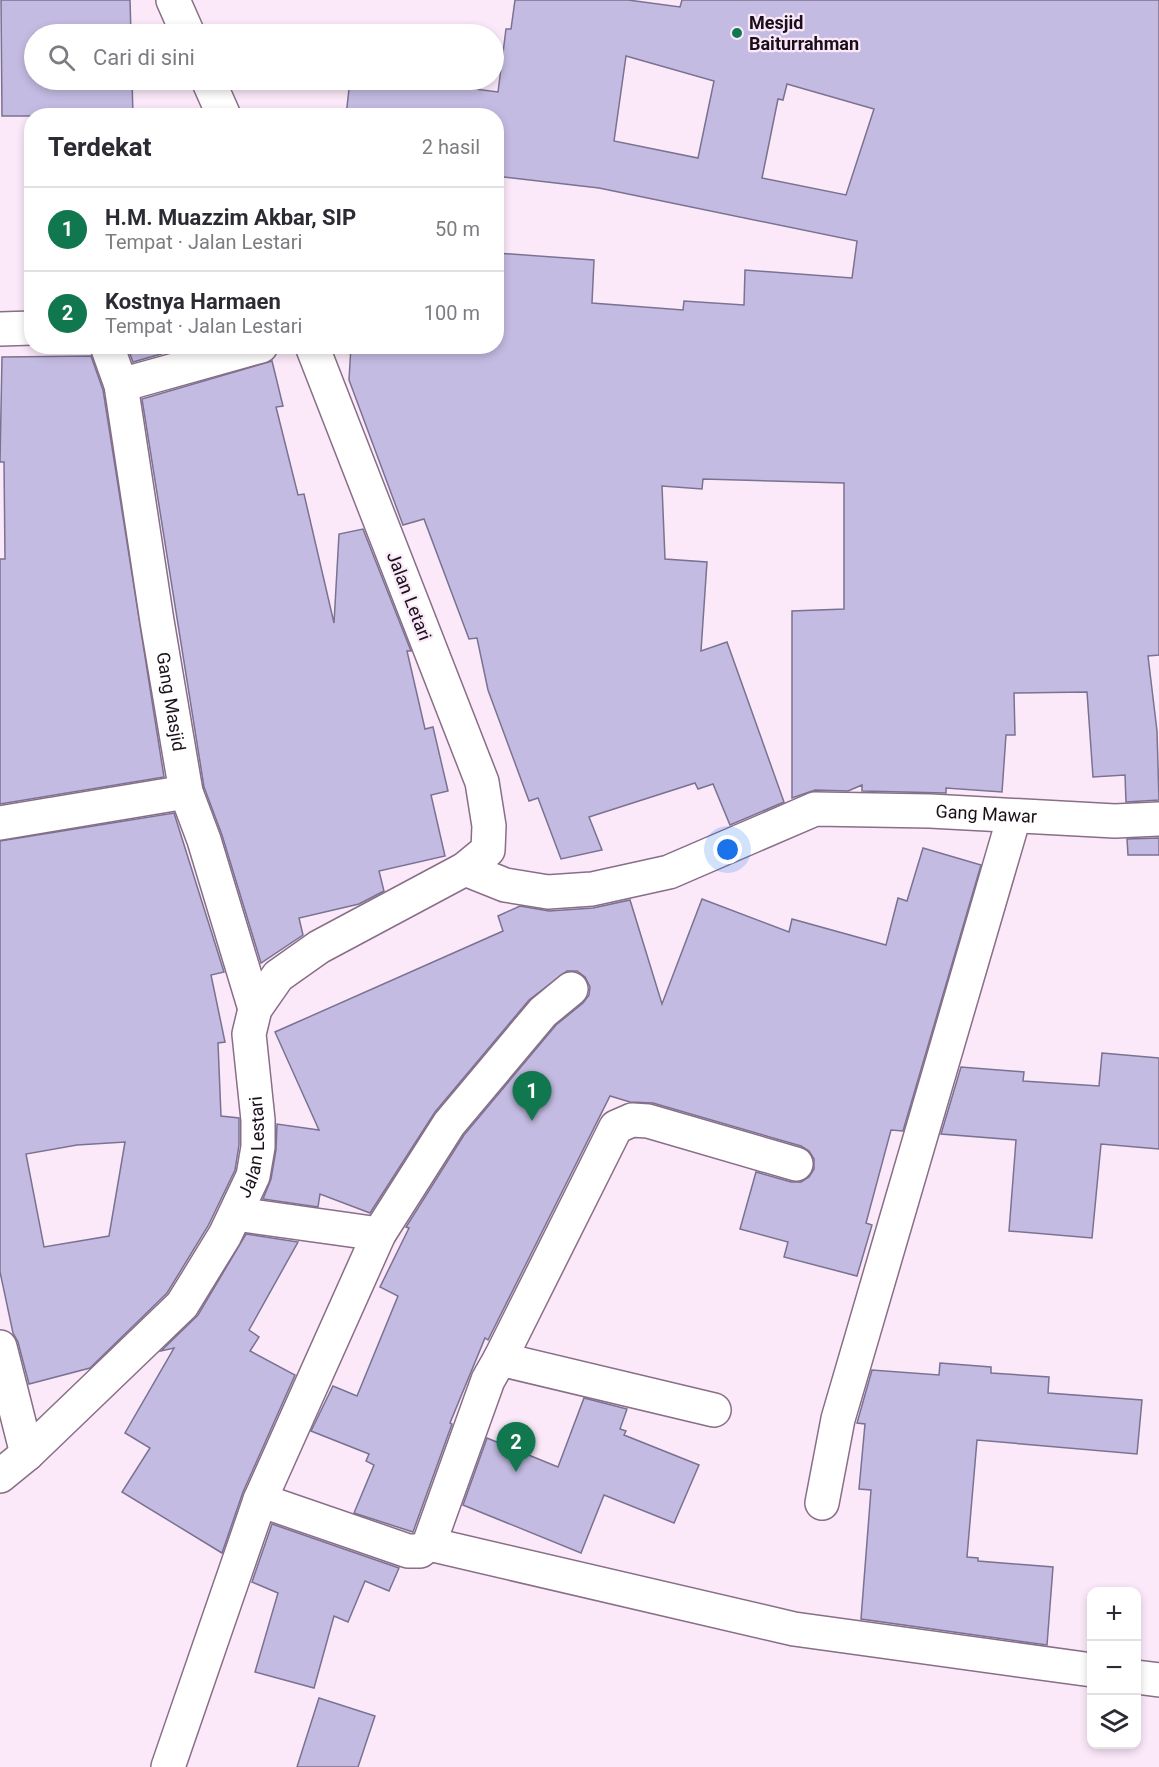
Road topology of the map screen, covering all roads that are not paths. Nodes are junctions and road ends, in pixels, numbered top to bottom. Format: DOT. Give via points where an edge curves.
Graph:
graph roads {
  1 [pos="173,0"];
  2 [pos="184,24"];
  3 [pos="212,90"];
  4 [pos="220,108"];
  5 [pos="24,328"];
  6 [pos="0,329"];
  7 [pos="110,354"];
  8 [pos="232,354"];
  9 [pos="315,354"];
  10 [pos="121,384"];
  11 [pos="186,792"];
  12 [pos="1014,818"];
  13 [pos="1159,819"];
  14 [pos="0,823"];
  15 [pos="477,860"];
  16 [pos="571,989"];
  17 [pos="255,1009"];
  18 [pos="796,1164"];
  19 [pos="236,1214"];
  20 [pos="379,1234"];
  21 [pos="0,1347"];
  22 [pos="500,1359"];
  23 [pos="714,1410"];
  24 [pos="27,1454"];
  25 [pos="0,1476"];
  26 [pos="260,1500"];
  27 [pos="822,1503"];
  28 [pos="429,1545"];
  29 [pos="1087,1669"];
  30 [pos="1141,1677"];
  31 [pos="1159,1679"];
  32 [pos="168,1767"];
  1 -- 2 [label="street"];
  3 -- 4 [label="street"];
  5 -- 6 [label="street"];
  7 -- 10 [label="street, Gang Masjid"];
  8 -- 10 [label="street"];
  9 -- 15 [label="street, Jalan Letari" via="482,782 489,826"];
  10 -- 11 [label="street, Gang Masjid"];
  11 -- 14 [label="street"];
  11 -- 17 [label="street, Gang Masjid"];
  12 -- 13 [label="street, Gang Mawar"];
  12 -- 15 [label="street, Gang Mawar" via="930,811 815,809 669,872 592,888 548,892 505,885"];
  12 -- 27 [label="street" via="838,1419"];
  15 -- 17 [label="street, Jalan Lestari" via="319,946 278,976"];
  16 -- 20 [label="street" via="537,1020 449,1125"];
  17 -- 19 [label="street, Jalan Lestari" via="249,1034 258,1147 253,1176"];
  18 -- 22 [label="street" via="648,1121 632,1120 616,1127"];
  19 -- 20 [label="street"];
  19 -- 24 [label="street, Jalan Lestari" via="182,1305"];
  20 -- 26 [label="street"];
  21 -- 24 [label="street"];
  22 -- 23 [label="street"];
  22 -- 28 [label="street" via="488,1380"];
  24 -- 25 [label="street, Jalan Lestari"];
  26 -- 28 [label="street" via="408,1551 420,1551"];
  26 -- 32 [label="street"];
  28 -- 29 [label="street" via="794,1629"];
  30 -- 31 [label="street"];
}
